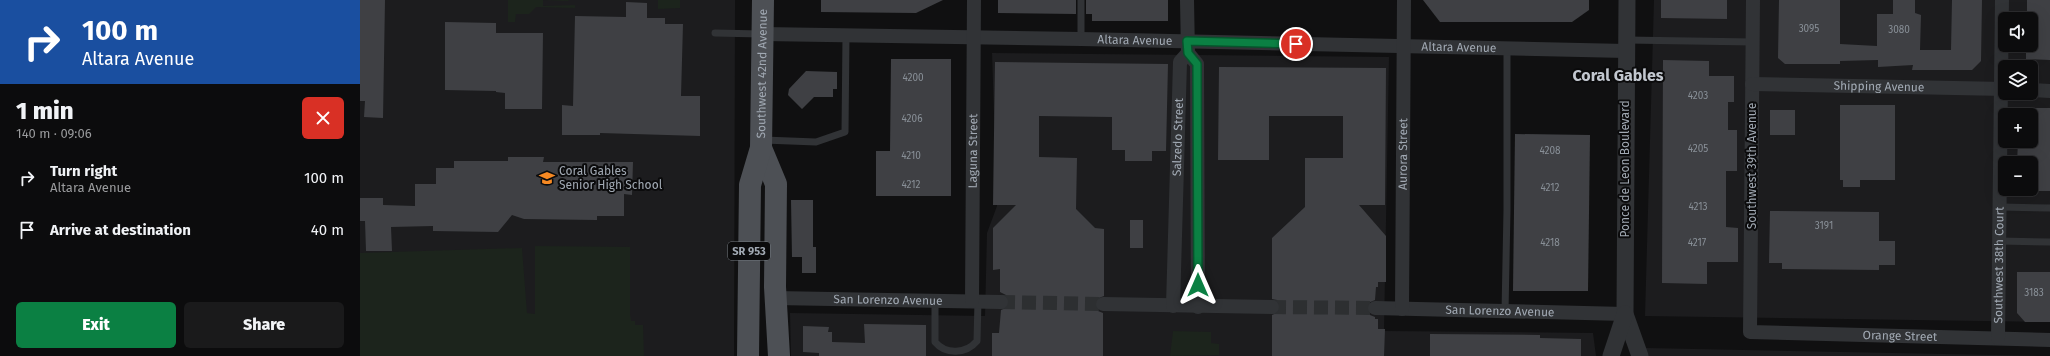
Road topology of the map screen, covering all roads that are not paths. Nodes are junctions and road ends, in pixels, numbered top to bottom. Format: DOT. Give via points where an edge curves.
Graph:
graph roads {
  1 [pos="763,0"];
  2 [pos="974,0"];
  3 [pos="1081,0"];
  4 [pos="1187,0"];
  5 [pos="1404,0"];
  6 [pos="1626,0"];
  7 [pos="1753,0"];
  8 [pos="2002,0"];
  9 [pos="715,33"];
  10 [pos="763,34"];
  11 [pos="846,35"];
  12 [pos="974,37"];
  13 [pos="1081,39"];
  14 [pos="1753,42"];
  15 [pos="1403,46"];
  16 [pos="1626,46"];
  17 [pos="1188,47"];
  18 [pos="1507,48"];
  19 [pos="2003,60"];
  20 [pos="1752,84"];
  21 [pos="1998,89"];
  22 [pos="2038,90"];
  23 [pos="2050,91"];
  24 [pos="2004,100"];
  25 [pos="761,144"];
  26 [pos="2000,207"];
  27 [pos="2050,208"];
  28 [pos="1175,225"];
  29 [pos="1198,226"];
  30 [pos="2000,241"];
  31 [pos="2050,242"];
  32 [pos="775,298"];
  33 [pos="935,301"];
  34 [pos="975,301"];
  35 [pos="1001,302"];
  36 [pos="1103,304"];
  37 [pos="1173,306"];
  38 [pos="1198,307"];
  39 [pos="1272,307"];
  40 [pos="1375,308"];
  41 [pos="1402,309"];
  42 [pos="1504,312"];
  43 [pos="1625,314"];
  44 [pos="1750,332"];
  45 [pos="1998,338"];
  46 [pos="2050,340"];
  47 [pos="748,356"];
  48 [pos="779,356"];
  49 [pos="1611,356"];
  50 [pos="1640,356"];
  1 -- 10 [label="main road, Southwest 42nd Avenue / SR 953"];
  2 -- 12 [label="street, Laguna Street"];
  3 -- 13 [label="lane"];
  4 -- 17 [label="street, Salzedo Street"];
  5 -- 15 [label="street, Aurora Street"];
  6 -- 16 [label="street, Ponce de Leon Boulevard"];
  7 -- 14 [label="street, Southwest 39th Avenue"];
  8 -- 19 [label="street, Southwest 38th Court"];
  9 -- 10 [label="lane"];
  10 -- 11 [label="street, Altara Avenue"];
  10 -- 25 [label="main road, Southwest 42nd Avenue / SR 953"];
  11 -- 12 [label="street, Altara Avenue"];
  11 -- 25 [label="lane" via="845,132 816,142"];
  12 -- 13 [label="street, Altara Avenue"];
  12 -- 34 [label="street, Laguna Street"];
  13 -- 17 [label="street, Altara Avenue"];
  14 -- 16 [label="lane"];
  14 -- 20 [label="street, Southwest 39th Avenue"];
  15 -- 17 [label="street, Altara Avenue"];
  15 -- 18 [label="street, Altara Avenue"];
  15 -- 41 [label="street, Aurora Street"];
  16 -- 18 [label="street, Altara Avenue"];
  16 -- 43 [label="street, Ponce de Leon Boulevard"];
  17 -- 28 [label="street, Salzedo Street" via="1180,62"];
  17 -- 29 [label="street, Salzedo Street" via="1197,64"];
  18 -- 42 [label="lane"];
  20 -- 21 [label="street, Shipping Avenue"];
  20 -- 44 [label="street, Southwest 39th Avenue"];
  22 -- 23 [label="street"];
  24 -- 26 [label="street, Southwest 38th Court"];
  25 -- 32 [label="main road, Southwest 42nd Avenue / SR 953" via="776,184"];
  25 -- 47 [label="main road, Southwest 42nd Avenue / SR 953" via="750,185"];
  26 -- 27 [label="lane"];
  26 -- 30 [label="street, Southwest 38th Court"];
  28 -- 29 [label="street"];
  28 -- 37 [label="street, Salzedo Street"];
  29 -- 38 [label="street, Salzedo Street"];
  30 -- 31 [label="lane"];
  30 -- 45 [label="street, Southwest 38th Court"];
  32 -- 33 [label="street, San Lorenzo Avenue"];
  32 -- 48 [label="main road, Southwest 42nd Avenue / SR 953"];
  33 -- 34 [label="street, San Lorenzo Avenue"];
  33 -- 34 [label="lane" via="935,342 940,347 958,351 965,350 977,341"];
  34 -- 35 [label="street, San Lorenzo Avenue"];
  36 -- 37 [label="street"];
  37 -- 38 [label="street"];
  38 -- 39 [label="street"];
  40 -- 41 [label="street, San Lorenzo Avenue"];
  41 -- 42 [label="street, San Lorenzo Avenue"];
  42 -- 43 [label="street, San Lorenzo Avenue"];
  43 -- 49 [label="street, Ponce de Leon Boulevard"];
  43 -- 50 [label="street, Ponce de Leon Boulevard"];
  44 -- 45 [label="street, Orange Street"];
  45 -- 46 [label="street, Orange Street"];
}
